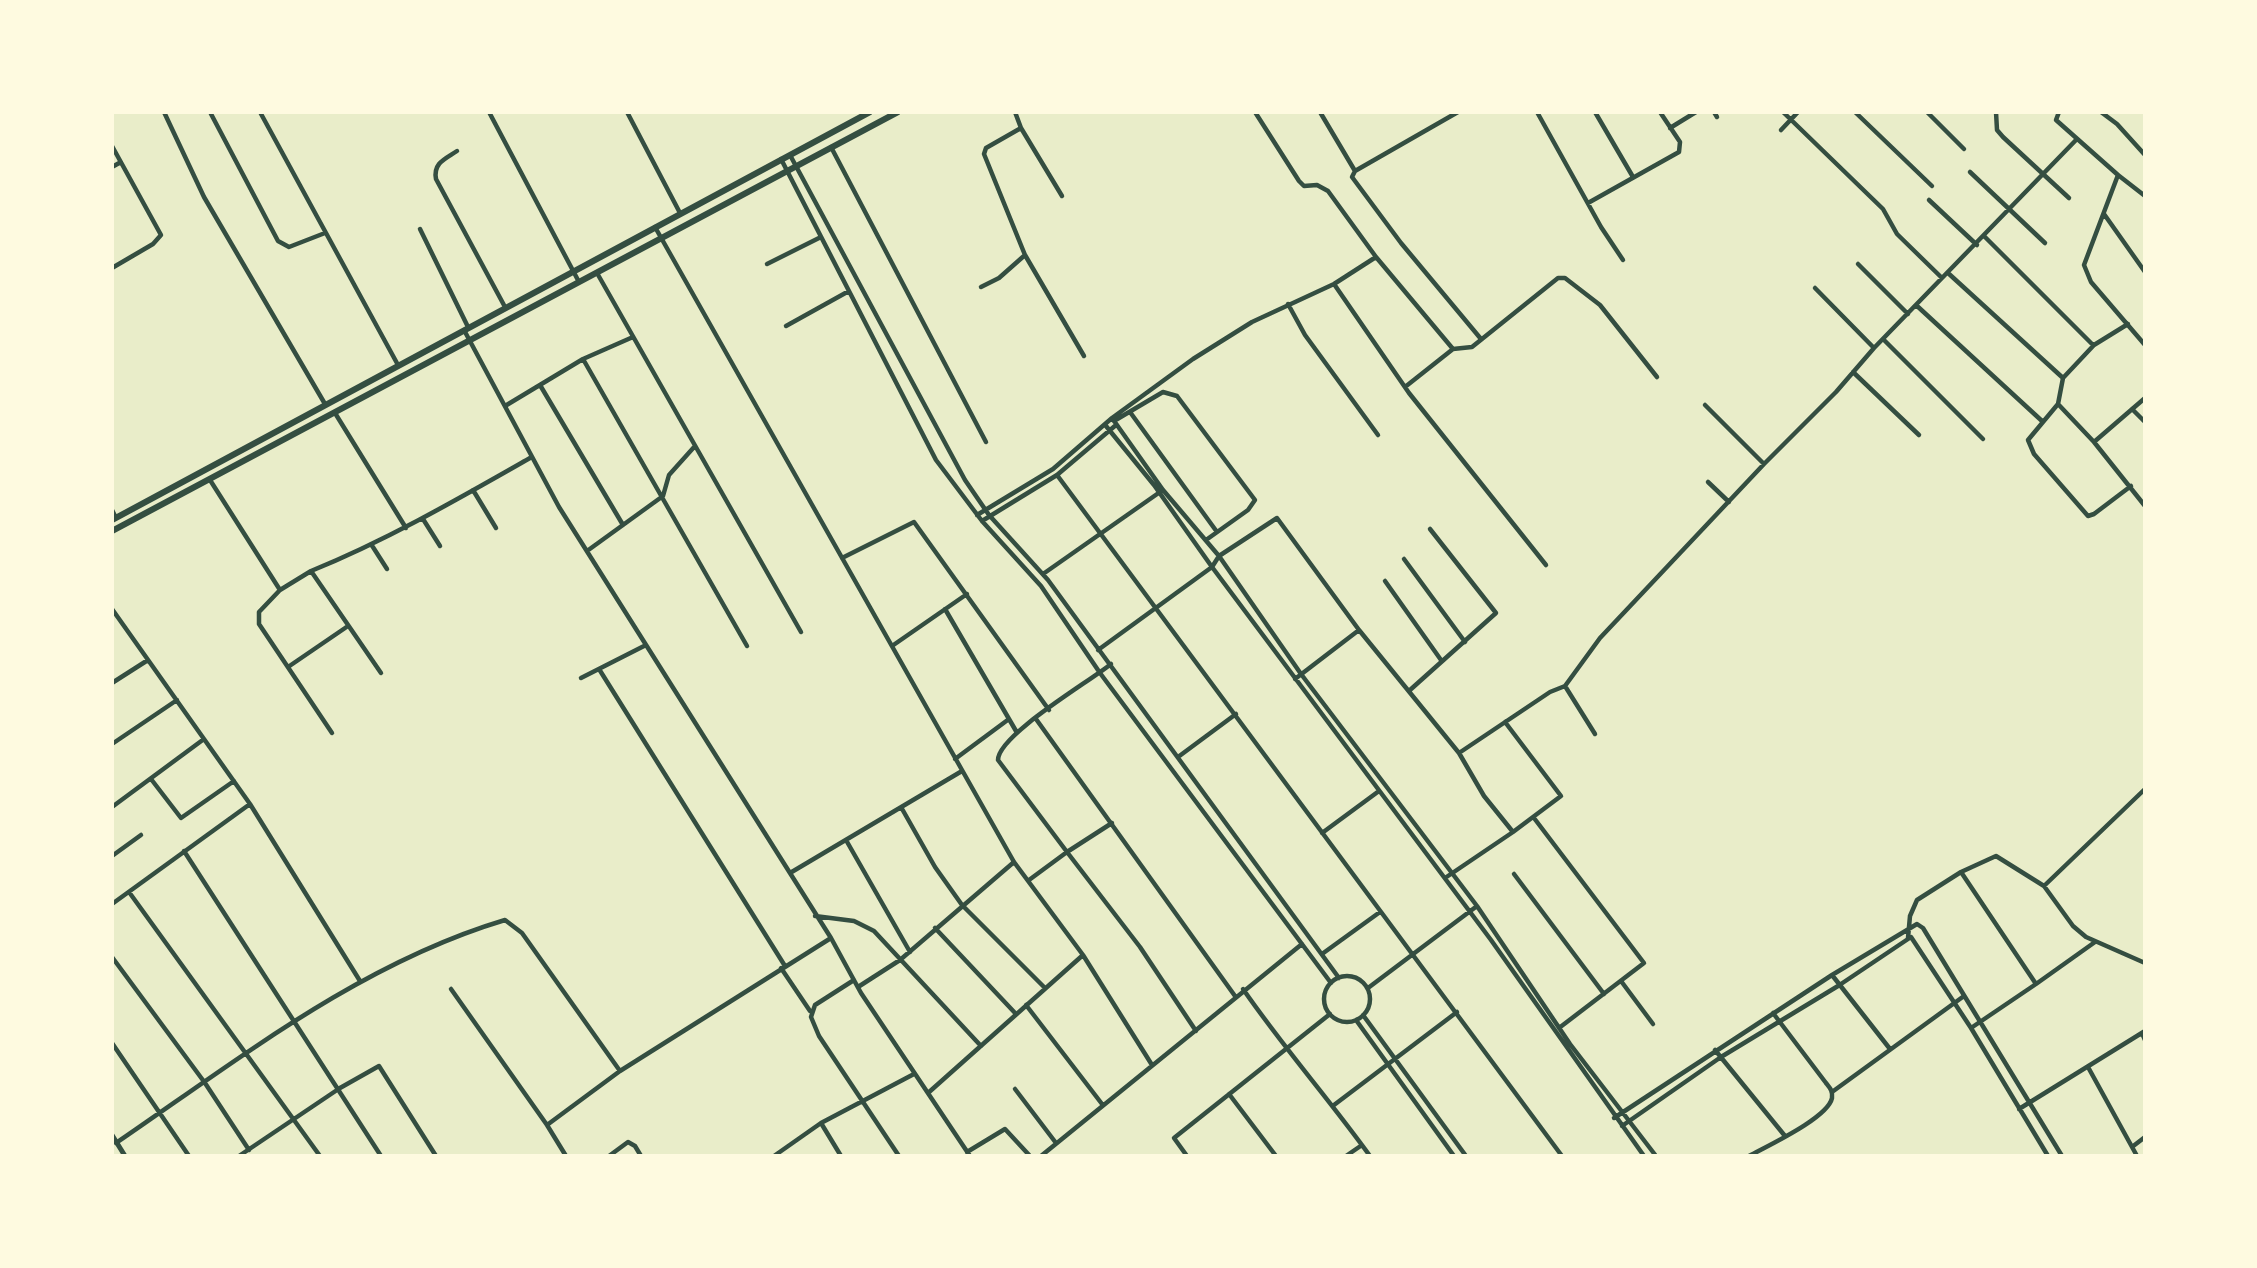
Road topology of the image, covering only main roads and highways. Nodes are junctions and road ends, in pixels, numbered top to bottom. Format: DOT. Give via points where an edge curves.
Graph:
graph roads {
  1 [pos="870,112"];
  2 [pos="898,112"];
  3 [pos="269,434"];
  4 [pos="275,444"];
  5 [pos="114,519"];
  6 [pos="112,531"];
  1 -- 3 [label="main road"];
  2 -- 4 [label="main road"];
  3 -- 4 [label="main road"];
  3 -- 5 [label="main road"];
  4 -- 6 [label="main road"];
}
